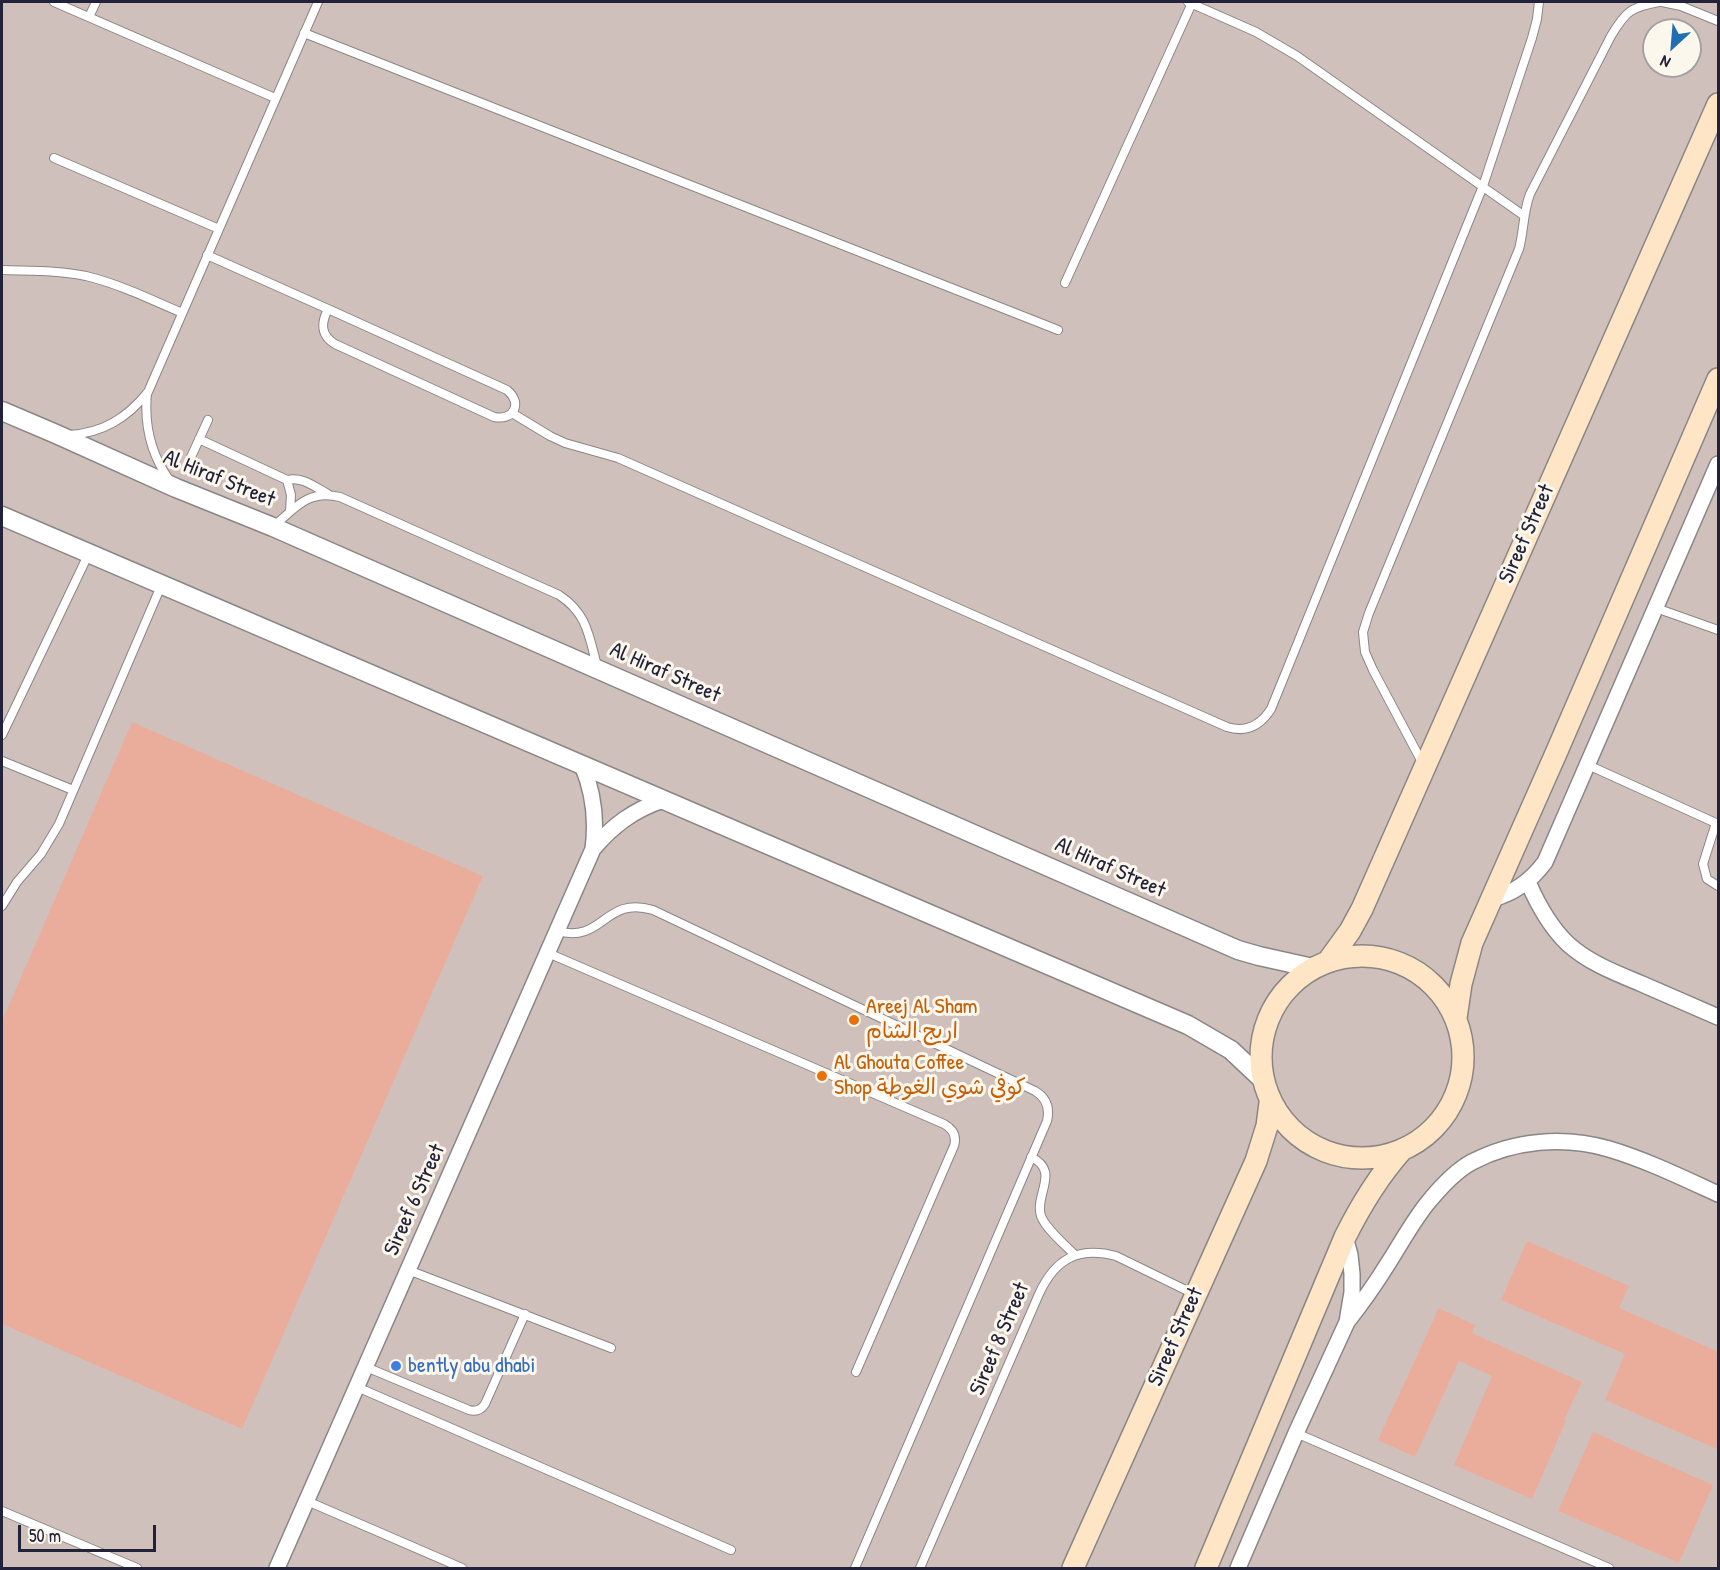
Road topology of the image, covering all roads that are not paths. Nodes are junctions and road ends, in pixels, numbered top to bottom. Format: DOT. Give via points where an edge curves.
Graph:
graph roads {
  1 [pos="54,2"];
  2 [pos="96,2"];
  3 [pos="318,2"];
  4 [pos="1190,2"];
  5 [pos="1539,2"];
  6 [pos="1660,2"];
  7 [pos="89,17"];
  8 [pos="1719,21"];
  9 [pos="304,33"];
  10 [pos="276,98"];
  11 [pos="1719,104"];
  12 [pos="54,158"];
  13 [pos="1483,186"];
  14 [pos="1523,214"];
  15 [pos="219,229"];
  16 [pos="207,255"];
  17 [pos="2,270"];
  18 [pos="1065,283"];
  19 [pos="328,309"];
  20 [pos="182,314"];
  21 [pos="1058,330"];
  22 [pos="1719,379"];
  23 [pos="148,392"];
  24 [pos="2,411"];
  25 [pos="512,412"];
  26 [pos="208,420"];
  27 [pos="56,434"];
  28 [pos="199,439"];
  29 [pos="191,457"];
  30 [pos="1719,464"];
  31 [pos="287,480"];
  32 [pos="176,488"];
  33 [pos="329,494"];
  34 [pos="291,512"];
  35 [pos="2,516"];
  36 [pos="273,527"];
  37 [pos="89,553"];
  38 [pos="162,584"];
  39 [pos="1656,608"];
  40 [pos="1719,630"];
  41 [pos="599,670"];
  42 [pos="2,735"];
  43 [pos="2,761"];
  44 [pos="582,765"];
  45 [pos="1588,765"];
  46 [pos="1424,767"];
  47 [pos="73,790"];
  48 [pos="663,800"];
  49 [pos="1717,824"];
  50 [pos="593,849"];
  51 [pos="1528,882"];
  52 [pos="1719,886"];
  53 [pos="1492,899"];
  54 [pos="2,906"];
  55 [pos="557,931"];
  56 [pos="548,953"];
  57 [pos="1321,964"];
  58 [pos="1719,1017"];
  59 [pos="1455,1018"];
  60 [pos="1264,1081"];
  61 [pos="1270,1103"];
  62 [pos="1401,1151"];
  63 [pos="1031,1157"];
  64 [pos="1719,1194"];
  65 [pos="1346,1237"];
  66 [pos="1075,1255"];
  67 [pos="408,1270"];
  68 [pos="1195,1295"];
  69 [pos="525,1314"];
  70 [pos="1347,1322"];
  71 [pos="611,1348"];
  72 [pos="366,1367"];
  73 [pos="856,1372"];
  74 [pos="357,1387"];
  75 [pos="1296,1433"];
  76 [pos="307,1501"];
  77 [pos="2,1511"];
  78 [pos="731,1550"];
  79 [pos="137,1569"];
  80 [pos="277,1569"];
  81 [pos="462,1569"];
  82 [pos="855,1569"];
  83 [pos="920,1569"];
  84 [pos="1073,1569"];
  85 [pos="1206,1569"];
  86 [pos="1238,1569"];
  87 [pos="1609,1569"];
  1 -- 7 [label="lane"];
  2 -- 7 [label="lane"];
  3 -- 9 [label="lane"];
  4 -- 13 [label="lane" via="1297,56"];
  4 -- 18 [label="lane"];
  5 -- 13 [label="lane" via="1532,38"];
  6 -- 8 [label="lane"];
  6 -- 14 [label="lane" via="1640,5 1622,17"];
  7 -- 10 [label="lane"];
  9 -- 10 [label="lane"];
  9 -- 21 [label="lane"];
  10 -- 15 [label="lane"];
  11 -- 46 [label="main road, Sireef Street"];
  12 -- 15 [label="lane"];
  13 -- 14 [label="lane"];
  13 -- 25 [label="lane" via="1271,709 1260,723 1244,730 1227,727 618,458 550,436"];
  14 -- 46 [label="lane" via="1519,249 1363,632 1365,652 1373,670"];
  15 -- 16 [label="lane"];
  16 -- 19 [label="lane"];
  16 -- 20 [label="lane"];
  17 -- 20 [label="lane" via="84,276 126,289"];
  19 -- 25 [label="lane" via="507,390 515,400"];
  19 -- 25 [label="lane" via="323,331 335,344 494,417 507,417"];
  20 -- 23 [label="lane"];
  22 -- 53 [label="main road"];
  23 -- 27 [label="lane" via="115,423 86,433"];
  23 -- 32 [label="lane" via="147,421 153,450"];
  24 -- 27 [label="street, Al Hiraf Street"];
  26 -- 28 [label="lane"];
  27 -- 32 [label="street, Al Hiraf Street"];
  28 -- 29 [label="lane"];
  28 -- 31 [label="lane"];
  30 -- 39 [label="street"];
  31 -- 33 [label="lane" via="301,480"];
  31 -- 34 [label="lane"];
  32 -- 36 [label="street, Al Hiraf Street"];
  33 -- 34 [label="lane" via="308,498"];
  33 -- 41 [label="lane" via="559,595 583,618"];
  34 -- 36 [label="lane"];
  35 -- 37 [label="street"];
  36 -- 41 [label="street, Al Hiraf Street"];
  37 -- 38 [label="street"];
  37 -- 42 [label="lane"];
  38 -- 44 [label="street"];
  38 -- 47 [label="lane"];
  39 -- 40 [label="lane"];
  39 -- 45 [label="street"];
  41 -- 57 [label="street, Al Hiraf Street" via="1238,950 1259,957"];
  43 -- 47 [label="lane"];
  44 -- 48 [label="street"];
  44 -- 50 [label="street, Sireef 6 Street" via="594,806"];
  45 -- 49 [label="lane"];
  45 -- 51 [label="street" via="1548,856"];
  46 -- 57 [label="main road, Sireef Street" via="1362,909 1350,931"];
  47 -- 54 [label="lane" via="41,854"];
  48 -- 50 [label="street, Sireef 6 Street" via="624,818"];
  48 -- 60 [label="street" via="1188,1025 1231,1050"];
  49 -- 52 [label="lane" via="1703,864 1707,879"];
  50 -- 55 [label="street, Sireef 6 Street"];
  51 -- 53 [label="street" via="1506,896"];
  51 -- 58 [label="street" via="1546,918 1581,954"];
  53 -- 59 [label="main road" via="1472,943"];
  55 -- 56 [label="street, Sireef 6 Street"];
  55 -- 63 [label="lane" via="585,932 616,911 634,906 653,910 1024,1086 1041,1095 1048,1107 1047,1121"];
  56 -- 67 [label="street, Sireef 6 Street"];
  56 -- 73 [label="lane" via="952,1130 956,1141"];
  57 -- 59 [label="main road" via="1359,955 1389,959 1417,972 1440,992"];
  57 -- 60 [label="main road" via="1287,988 1269,1016 1261,1048"];
  59 -- 62 [label="main road" via="1463,1050 1460,1082 1447,1112 1425,1136"];
  60 -- 61 [label="main road"];
  61 -- 62 [label="main road" via="1291,1128 1313,1145 1340,1155 1368,1157"];
  61 -- 68 [label="main road, Sireef Street" via="1256,1161"];
  62 -- 65 [label="main road" via="1369,1192"];
  63 -- 66 [label="lane" via="1041,1164 1046,1175 1040,1206 1042,1218"];
  63 -- 82 [label="lane"];
  64 -- 70 [label="street" via="1610,1149 1581,1143 1543,1142 1497,1151 1470,1163 1446,1182 1426,1205"];
  65 -- 70 [label="street" via="1352,1274"];
  65 -- 85 [label="main road"];
  66 -- 68 [label="lane" via="1089,1252 1116,1257"];
  66 -- 83 [label="lane, Sireef 8 Street" via="1052,1270 1044,1281"];
  67 -- 69 [label="lane"];
  67 -- 72 [label="street, Sireef 6 Street"];
  68 -- 84 [label="main road, Sireef Street"];
  69 -- 71 [label="lane"];
  69 -- 72 [label="lane" via="480,1410 469,1410"];
  70 -- 75 [label="street"];
  72 -- 74 [label="street, Sireef 6 Street"];
  74 -- 76 [label="street, Sireef 6 Street"];
  74 -- 78 [label="lane"];
  75 -- 86 [label="street"];
  75 -- 87 [label="lane"];
  76 -- 80 [label="street, Sireef 6 Street"];
  76 -- 81 [label="lane"];
  77 -- 79 [label="lane"];
}
